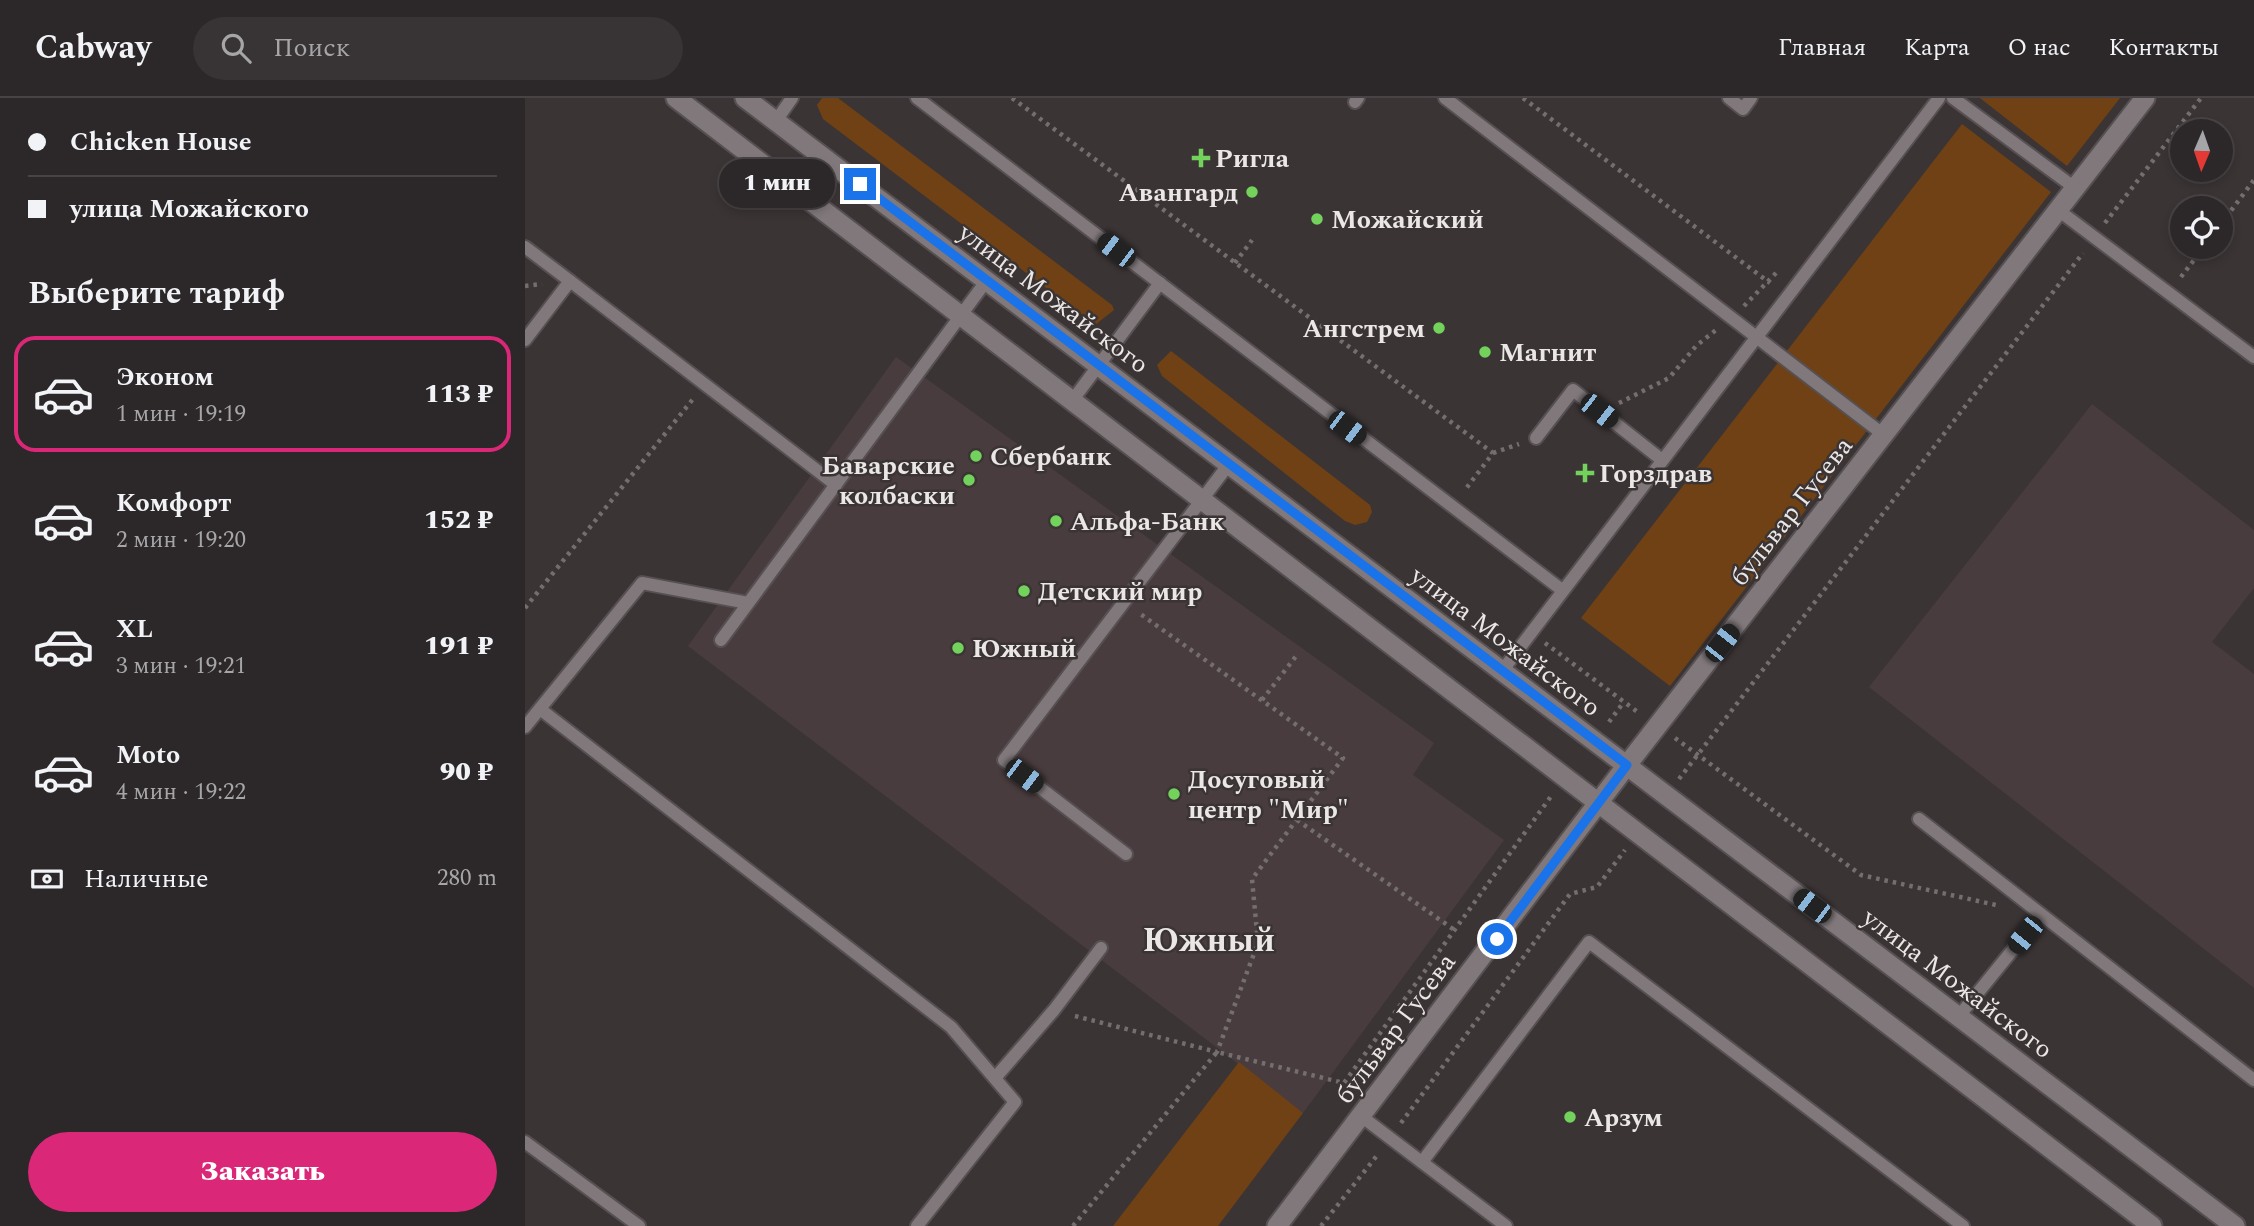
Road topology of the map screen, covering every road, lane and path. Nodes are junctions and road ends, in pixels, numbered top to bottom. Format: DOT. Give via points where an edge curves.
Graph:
graph roads {
  1 [pos="676,98"];
  2 [pos="745,98"];
  3 [pos="792,98"];
  4 [pos="916,98"];
  5 [pos="1012,98"];
  6 [pos="1445,98"];
  7 [pos="1523,98"];
  8 [pos="1729,98"];
  9 [pos="1751,98"];
  10 [pos="1939,98"];
  11 [pos="1953,98"];
  12 [pos="2145,98"];
  13 [pos="2201,98"];
  14 [pos="776,121"];
  15 [pos="2254,180"];
  16 [pos="2075,188"];
  17 [pos="2233,208"];
  18 [pos="2058,210"];
  19 [pos="2095,237"];
  20 [pos="1252,240"];
  21 [pos="525,247"];
  22 [pos="2194,259"];
  23 [pos="1235,263"];
  24 [pos="1779,271"];
  25 [pos="987,280"];
  26 [pos="2178,280"];
  27 [pos="570,281"];
  28 [pos="1768,282"];
  29 [pos="1160,284"];
  30 [pos="1787,296"];
  31 [pos="961,316"];
  32 [pos="1731,318"];
  33 [pos="1756,337"];
  34 [pos="525,340"];
  35 [pos="2254,357"];
  36 [pos="1099,366"];
  37 [pos="705,384"];
  38 [pos="1072,401"];
  39 [pos="1599,411"];
  40 [pos="1884,435"];
  41 [pos="1536,438"];
  42 [pos="1493,453"];
  43 [pos="1662,460"];
  44 [pos="1229,464"];
  45 [pos="836,485"];
  46 [pos="1202,500"];
  47 [pos="1451,508"];
  48 [pos="1562,590"];
  49 [pos="1124,602"];
  50 [pos="748,603"];
  51 [pos="525,608"];
  52 [pos="1530,632"];
  53 [pos="721,640"];
  54 [pos="1297,655"];
  55 [pos="1502,671"];
  56 [pos="1262,700"];
  57 [pos="540,709"];
  58 [pos="1658,726"];
  59 [pos="525,727"];
  60 [pos="1699,755"];
  61 [pos="1627,765"];
  62 [pos="1666,795"];
  63 [pos="1600,803"];
  64 [pos="1919,819"];
  65 [pos="1297,820"];
  66 [pos="1524,832"];
  67 [pos="1638,833"];
  68 [pos="1126,854"];
  69 [pos="2003,906"];
  70 [pos="2041,915"];
  71 [pos="1456,931"];
  72 [pos="1101,948"];
  73 [pos="1053,1010"];
  74 [pos="1958,1016"];
  75 [pos="1217,1052"];
  76 [pos="995,1078"];
  77 [pos="2254,1080"];
  78 [pos="1361,1116"];
  79 [pos="1391,1138"];
  80 [pos="525,1142"];
  81 [pos="1422,1161"];
  82 [pos="639,1226"];
  83 [pos="917,1226"];
  84 [pos="1073,1226"];
  85 [pos="1277,1226"];
  86 [pos="1321,1226"];
  87 [pos="1507,1226"];
  88 [pos="1963,1226"];
  89 [pos="2152,1226"];
  90 [pos="2235,1226"];
  1 -- 31 [label="main road"];
  2 -- 14 [label="main road, улица Можайского"];
  3 -- 14 [label="lane"];
  4 -- 29 [label="lane"];
  5 -- 23 [label="path"];
  6 -- 32 [label="lane"];
  7 -- 28 [label="path"];
  8 -- 9 [label="lane" via="1743,109"];
  10 -- 30 [label="lane"];
  11 -- 16 [label="lane"];
  12 -- 16 [label="main road, бульвар Гусева"];
  13 -- 19 [label="path"];
  14 -- 25 [label="main road, улица Можайского"];
  15 -- 17 [label="path"];
  16 -- 18 [label="main road, бульвар Гусева"];
  18 -- 19 [label="lane"];
  18 -- 40 [label="main road, бульвар Гусева"];
  19 -- 35 [label="lane"];
  19 -- 60 [label="path"];
  20 -- 23 [label="path"];
  21 -- 27 [label="lane"];
  22 -- 26 [label="path"];
  23 -- 42 [label="path"];
  24 -- 28 [label="path"];
  25 -- 31 [label="lane"];
  25 -- 36 [label="main road, улица Можайского"];
  27 -- 34 [label="lane"];
  27 -- 37 [label="lane"];
  28 -- 30 [label="path"];
  28 -- 32 [label="path"];
  29 -- 36 [label="lane"];
  29 -- 47 [label="lane"];
  30 -- 33 [label="lane"];
  31 -- 38 [label="main road"];
  31 -- 45 [label="lane"];
  32 -- 33 [label="lane"];
  32 -- 39 [label="path" via="1696,345 1669,378"];
  33 -- 40 [label="lane"];
  33 -- 43 [label="lane"];
  36 -- 38 [label="lane"];
  36 -- 44 [label="main road, улица Можайского"];
  37 -- 45 [label="lane"];
  37 -- 51 [label="path"];
  38 -- 46 [label="main road"];
  39 -- 41 [label="lane" via="1573,390"];
  39 -- 43 [label="lane"];
  40 -- 58 [label="main road, бульвар Гусева"];
  41 -- 42 [label="path"];
  42 -- 47 [label="path"];
  43 -- 48 [label="lane"];
  44 -- 46 [label="lane"];
  44 -- 55 [label="main road, улица Можайского"];
  45 -- 50 [label="lane"];
  46 -- 49 [label="lane"];
  46 -- 63 [label="main road"];
  47 -- 48 [label="lane"];
  48 -- 52 [label="lane"];
  49 -- 56 [label="path"];
  49 -- 68 [label="lane" via="1003,760"];
  50 -- 53 [label="lane"];
  50 -- 57 [label="lane" via="642,583"];
  52 -- 55 [label="lane"];
  52 -- 58 [label="path"];
  54 -- 56 [label="path"];
  55 -- 61 [label="main road, улица Можайского"];
  56 -- 65 [label="path" via="1343,758"];
  57 -- 59 [label="lane"];
  57 -- 76 [label="lane" via="951,1027"];
  58 -- 60 [label="path"];
  58 -- 61 [label="main road, бульвар Гусева"];
  60 -- 62 [label="path"];
  60 -- 69 [label="path" via="1861,875"];
  61 -- 62 [label="main road, улица Можайского"];
  61 -- 63 [label="main road, бульвар Гусева"];
  62 -- 74 [label="main road, улица Можайского"];
  63 -- 67 [label="main road"];
  63 -- 78 [label="main road, бульвар Гусева"];
  64 -- 70 [label="lane"];
  65 -- 71 [label="path"];
  65 -- 75 [label="path" via="1252,879 1258,943"];
  66 -- 71 [label="path"];
  67 -- 79 [label="path" via="1597,887 1570,894"];
  67 -- 89 [label="main road"];
  70 -- 74 [label="lane"];
  70 -- 77 [label="lane"];
  71 -- 75 [label="path" via="1344,1083"];
  72 -- 73 [label="lane"];
  73 -- 75 [label="path"];
  73 -- 76 [label="lane"];
  74 -- 90 [label="main road, улица Можайского"];
  75 -- 84 [label="path"];
  76 -- 83 [label="lane" via="1015,1102"];
  78 -- 79 [label="lane"];
  78 -- 85 [label="main road, бульвар Гусева"];
  79 -- 81 [label="lane"];
  79 -- 86 [label="path"];
  80 -- 82 [label="lane"];
  81 -- 87 [label="lane"];
  81 -- 88 [label="lane" via="1589,942"];
}
